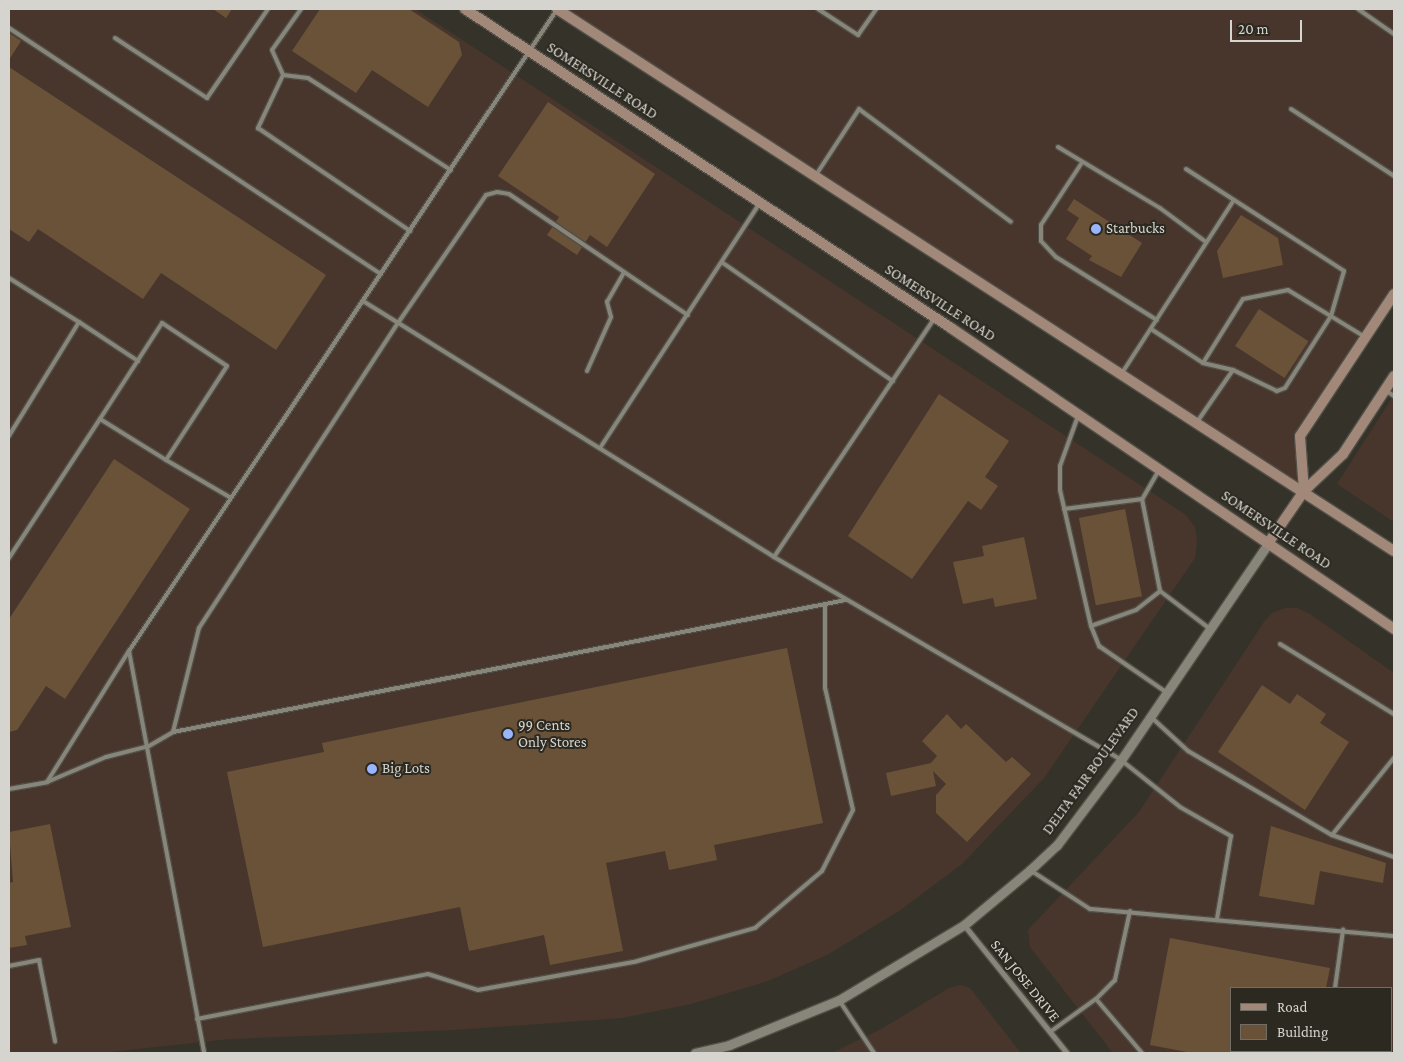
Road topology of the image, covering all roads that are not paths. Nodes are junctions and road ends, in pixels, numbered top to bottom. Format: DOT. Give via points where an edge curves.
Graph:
graph roads {
  1 [pos="268,9"];
  2 [pos="301,9"];
  3 [pos="465,9"];
  4 [pos="557,9"];
  5 [pos="818,9"];
  6 [pos="876,9"];
  7 [pos="1358,9"];
  8 [pos="9,28"];
  9 [pos="1394,34"];
  10 [pos="115,38"];
  11 [pos="530,52"];
  12 [pos="283,74"];
  13 [pos="1291,109"];
  14 [pos="1058,147"];
  15 [pos="1081,164"];
  16 [pos="1186,169"];
  17 [pos="451,170"];
  18 [pos="816,175"];
  19 [pos="1394,176"];
  20 [pos="1234,200"];
  21 [pos="760,203"];
  22 [pos="1011,222"];
  23 [pos="410,231"];
  24 [pos="1206,242"];
  25 [pos="723,263"];
  26 [pos="624,272"];
  27 [pos="381,274"];
  28 [pos="9,278"];
  29 [pos="1394,294"];
  30 [pos="363,301"];
  31 [pos="688,315"];
  32 [pos="1331,316"];
  33 [pos="935,317"];
  34 [pos="1157,320"];
  35 [pos="79,322"];
  36 [pos="398,323"];
  37 [pos="1151,329"];
  38 [pos="1367,338"];
  39 [pos="138,361"];
  40 [pos="1203,363"];
  41 [pos="1234,370"];
  42 [pos="587,371"];
  43 [pos="1122,373"];
  44 [pos="1394,376"];
  45 [pos="893,382"];
  46 [pos="1385,390"];
  47 [pos="1394,396"];
  48 [pos="1079,414"];
  49 [pos="100,419"];
  50 [pos="1197,422"];
  51 [pos="9,436"];
  52 [pos="600,448"];
  53 [pos="166,460"];
  54 [pos="1160,468"];
  55 [pos="1304,491"];
  56 [pos="231,498"];
  57 [pos="1142,499"];
  58 [pos="1064,509"];
  59 [pos="1269,542"];
  60 [pos="1394,551"];
  61 [pos="774,557"];
  62 [pos="9,558"];
  63 [pos="1160,591"];
  64 [pos="846,600"];
  65 [pos="825,604"];
  66 [pos="1091,626"];
  67 [pos="1210,629"];
  68 [pos="1394,629"];
  69 [pos="1280,644"];
  70 [pos="129,650"];
  71 [pos="1166,692"];
  72 [pos="1394,714"];
  73 [pos="1150,716"];
  74 [pos="172,732"];
  75 [pos="149,746"];
  76 [pos="1394,758"];
  77 [pos="1121,760"];
  78 [pos="47,782"];
  79 [pos="9,789"];
  80 [pos="1332,835"];
  81 [pos="1394,857"];
  82 [pos="1030,870"];
  83 [pos="1130,911"];
  84 [pos="1218,919"];
  85 [pos="964,925"];
  86 [pos="1343,930"];
  87 [pos="1394,936"];
  88 [pos="9,966"];
  89 [pos="1335,987"];
  90 [pos="1096,999"];
  91 [pos="839,1000"];
  92 [pos="197,1019"];
  93 [pos="1050,1032"];
  94 [pos="55,1041"];
  95 [pos="204,1053"];
  96 [pos="695,1053"];
  97 [pos="874,1053"];
  98 [pos="1066,1053"];
  99 [pos="1142,1053"];
  1 -- 10 [label="lane" via="207,98"];
  2 -- 12 [label="lane" via="272,50"];
  3 -- 11 [label="main road, SOMERSVILLE ROAD"];
  4 -- 11 [label="lane"];
  4 -- 18 [label="main road"];
  5 -- 6 [label="lane" via="858,35"];
  7 -- 9 [label="lane"];
  8 -- 27 [label="lane"];
  11 -- 17 [label="lane"];
  11 -- 21 [label="main road, SOMERSVILLE ROAD"];
  12 -- 17 [label="lane" via="308,78"];
  12 -- 23 [label="lane" via="258,128"];
  13 -- 19 [label="lane"];
  14 -- 15 [label="lane"];
  15 -- 24 [label="lane" via="1160,208"];
  15 -- 34 [label="lane" via="1041,225 1041,241 1056,257"];
  16 -- 20 [label="lane"];
  17 -- 23 [label="lane"];
  18 -- 22 [label="lane" via="859,109"];
  18 -- 43 [label="main road"];
  20 -- 24 [label="lane"];
  20 -- 32 [label="lane" via="1344,271"];
  21 -- 25 [label="lane"];
  21 -- 33 [label="main road, SOMERSVILLE ROAD"];
  23 -- 27 [label="lane"];
  24 -- 34 [label="lane"];
  25 -- 31 [label="lane"];
  25 -- 45 [label="lane"];
  26 -- 31 [label="lane"];
  26 -- 36 [label="lane" via="508,194 497,192 486,195"];
  26 -- 42 [label="lane" via="607,302 611,317"];
  27 -- 30 [label="lane"];
  28 -- 35 [label="lane"];
  29 -- 38 [label="main road"];
  30 -- 36 [label="lane"];
  30 -- 56 [label="lane"];
  31 -- 52 [label="lane"];
  32 -- 38 [label="lane"];
  32 -- 40 [label="lane" via="1288,290 1243,299"];
  32 -- 41 [label="lane" via="1281,390"];
  33 -- 45 [label="lane"];
  33 -- 48 [label="main road, SOMERSVILLE ROAD"];
  34 -- 37 [label="lane"];
  35 -- 39 [label="lane"];
  35 -- 51 [label="lane"];
  36 -- 52 [label="lane"];
  36 -- 74 [label="lane" via="199,628"];
  37 -- 40 [label="lane"];
  37 -- 43 [label="lane"];
  38 -- 55 [label="main road" via="1300,436"];
  39 -- 49 [label="lane"];
  39 -- 53 [label="lane" via="162,323 227,366"];
  40 -- 41 [label="lane"];
  41 -- 50 [label="lane"];
  43 -- 50 [label="main road"];
  44 -- 46 [label="main road, DELTA FAIR BOULEVARD"];
  45 -- 61 [label="lane"];
  46 -- 47 [label="lane"];
  46 -- 55 [label="main road, DELTA FAIR BOULEVARD" via="1343,454"];
  48 -- 54 [label="main road, SOMERSVILLE ROAD"];
  48 -- 58 [label="lane" via="1060,466"];
  49 -- 53 [label="lane"];
  49 -- 62 [label="lane"];
  50 -- 55 [label="main road"];
  52 -- 61 [label="lane"];
  53 -- 56 [label="lane"];
  54 -- 57 [label="lane"];
  54 -- 59 [label="main road, SOMERSVILLE ROAD"];
  55 -- 59 [label="main road, DELTA FAIR BOULEVARD"];
  55 -- 60 [label="main road"];
  56 -- 70 [label="lane"];
  57 -- 58 [label="lane"];
  57 -- 63 [label="lane"];
  58 -- 66 [label="lane"];
  59 -- 67 [label="street, DELTA FAIR BOULEVARD"];
  59 -- 68 [label="main road, SOMERSVILLE ROAD"];
  61 -- 64 [label="lane"];
  63 -- 66 [label="lane" via="1136,610"];
  63 -- 67 [label="lane"];
  64 -- 65 [label="lane"];
  64 -- 77 [label="lane"];
  65 -- 74 [label="lane"];
  65 -- 92 [label="lane" via="825,688 853,810 822,871 755,928 634,962 478,990 428,974"];
  66 -- 71 [label="lane" via="1099,646"];
  67 -- 71 [label="street, DELTA FAIR BOULEVARD"];
  69 -- 72 [label="lane"];
  70 -- 75 [label="lane"];
  70 -- 78 [label="lane"];
  71 -- 73 [label="street, DELTA FAIR BOULEVARD"];
  73 -- 77 [label="street, DELTA FAIR BOULEVARD"];
  73 -- 80 [label="lane" via="1188,751"];
  74 -- 75 [label="lane"];
  75 -- 78 [label="lane" via="106,757"];
  75 -- 92 [label="lane"];
  76 -- 80 [label="lane"];
  77 -- 82 [label="street, DELTA FAIR BOULEVARD" via="1057,845"];
  77 -- 84 [label="lane" via="1180,807 1232,836"];
  78 -- 79 [label="lane"];
  80 -- 81 [label="lane"];
  82 -- 83 [label="lane" via="1090,909"];
  82 -- 85 [label="street, DELTA FAIR BOULEVARD"];
  83 -- 84 [label="lane"];
  83 -- 90 [label="lane" via="1115,980"];
  84 -- 86 [label="lane"];
  85 -- 91 [label="street, DELTA FAIR BOULEVARD"];
  85 -- 93 [label="street, SAN JOSE DRIVE"];
  86 -- 87 [label="lane"];
  86 -- 89 [label="lane"];
  88 -- 94 [label="lane" via="39,960"];
  90 -- 93 [label="lane"];
  90 -- 99 [label="lane"];
  91 -- 96 [label="street, DELTA FAIR BOULEVARD" via="729,1045"];
  91 -- 97 [label="lane"];
  92 -- 95 [label="lane"];
  93 -- 98 [label="street, SAN JOSE DRIVE"];
}
